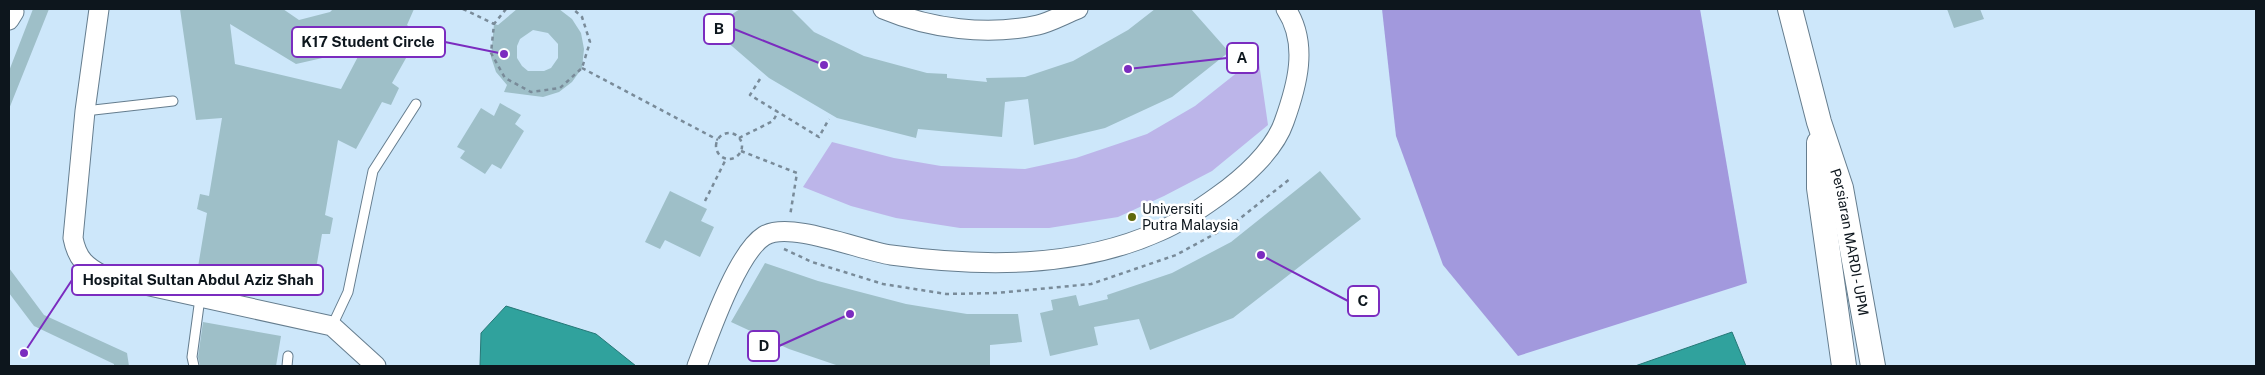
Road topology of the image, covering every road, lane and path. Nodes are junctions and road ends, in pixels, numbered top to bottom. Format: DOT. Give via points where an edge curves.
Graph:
graph roads {
  1 [pos="99,9"];
  2 [pos="463,9"];
  3 [pos="506,9"];
  4 [pos="573,9"];
  5 [pos="883,9"];
  6 [pos="1078,9"];
  7 [pos="1286,9"];
  8 [pos="1790,9"];
  9 [pos="494,24"];
  10 [pos="582,68"];
  11 [pos="760,79"];
  12 [pos="173,100"];
  13 [pos="416,104"];
  14 [pos="85,111"];
  15 [pos="778,112"];
  16 [pos="829,119"];
  17 [pos="1818,122"];
  18 [pos="739,138"];
  19 [pos="718,140"];
  20 [pos="741,151"];
  21 [pos="726,159"];
  22 [pos="705,201"];
  23 [pos="788,231"];
  24 [pos="200,298"];
  25 [pos="332,326"];
  26 [pos="288,356"];
  27 [pos="194,366"];
  28 [pos="287,366"];
  29 [pos="376,366"];
  30 [pos="697,366"];
  31 [pos="1844,366"];
  32 [pos="1873,366"];
  1 -- 14 [label="street"];
  2 -- 9 [label="path"];
  3 -- 9 [label="path"];
  4 -- 10 [label="path" via="582,17 590,42"];
  5 -- 6 [label="street" via="927,23 972,30 1007,30 1040,24"];
  7 -- 23 [label="street" via="1299,43 1299,68 1282,129 1237,183 1160,231 1070,258 1005,263 945,262 888,254"];
  8 -- 17 [label="street, Persiaran MARDI - UPM"];
  9 -- 10 [label="path" via="491,53 505,78 531,92 560,88"];
  10 -- 19 [label="path"];
  11 -- 15 [label="path" via="750,96"];
  12 -- 14 [label="lane"];
  13 -- 25 [label="lane" via="373,171 348,292"];
  14 -- 24 [label="street" via="73,238 81,261 104,276"];
  15 -- 16 [label="path" via="818,137"];
  15 -- 18 [label="path" via="773,122"];
  17 -- 31 [label="street, Persiaran MARDI - UPM" via="1819,188"];
  17 -- 32 [label="street, Persiaran MARDI - UPM" via="1840,188"];
  18 -- 19 [label="path" via="728,134"];
  18 -- 20 [label="path"];
  19 -- 21 [label="path" via="717,149"];
  20 -- 21 [label="path" via="735,158"];
  20 -- 23 [label="path" via="797,173"];
  21 -- 22 [label="path"];
  23 -- 30 [label="street" via="764,236 749,252 718,310"];
  24 -- 25 [label="street"];
  24 -- 27 [label="lane" via="192,357"];
  25 -- 29 [label="street"];
  26 -- 28 [label="lane"];
}
